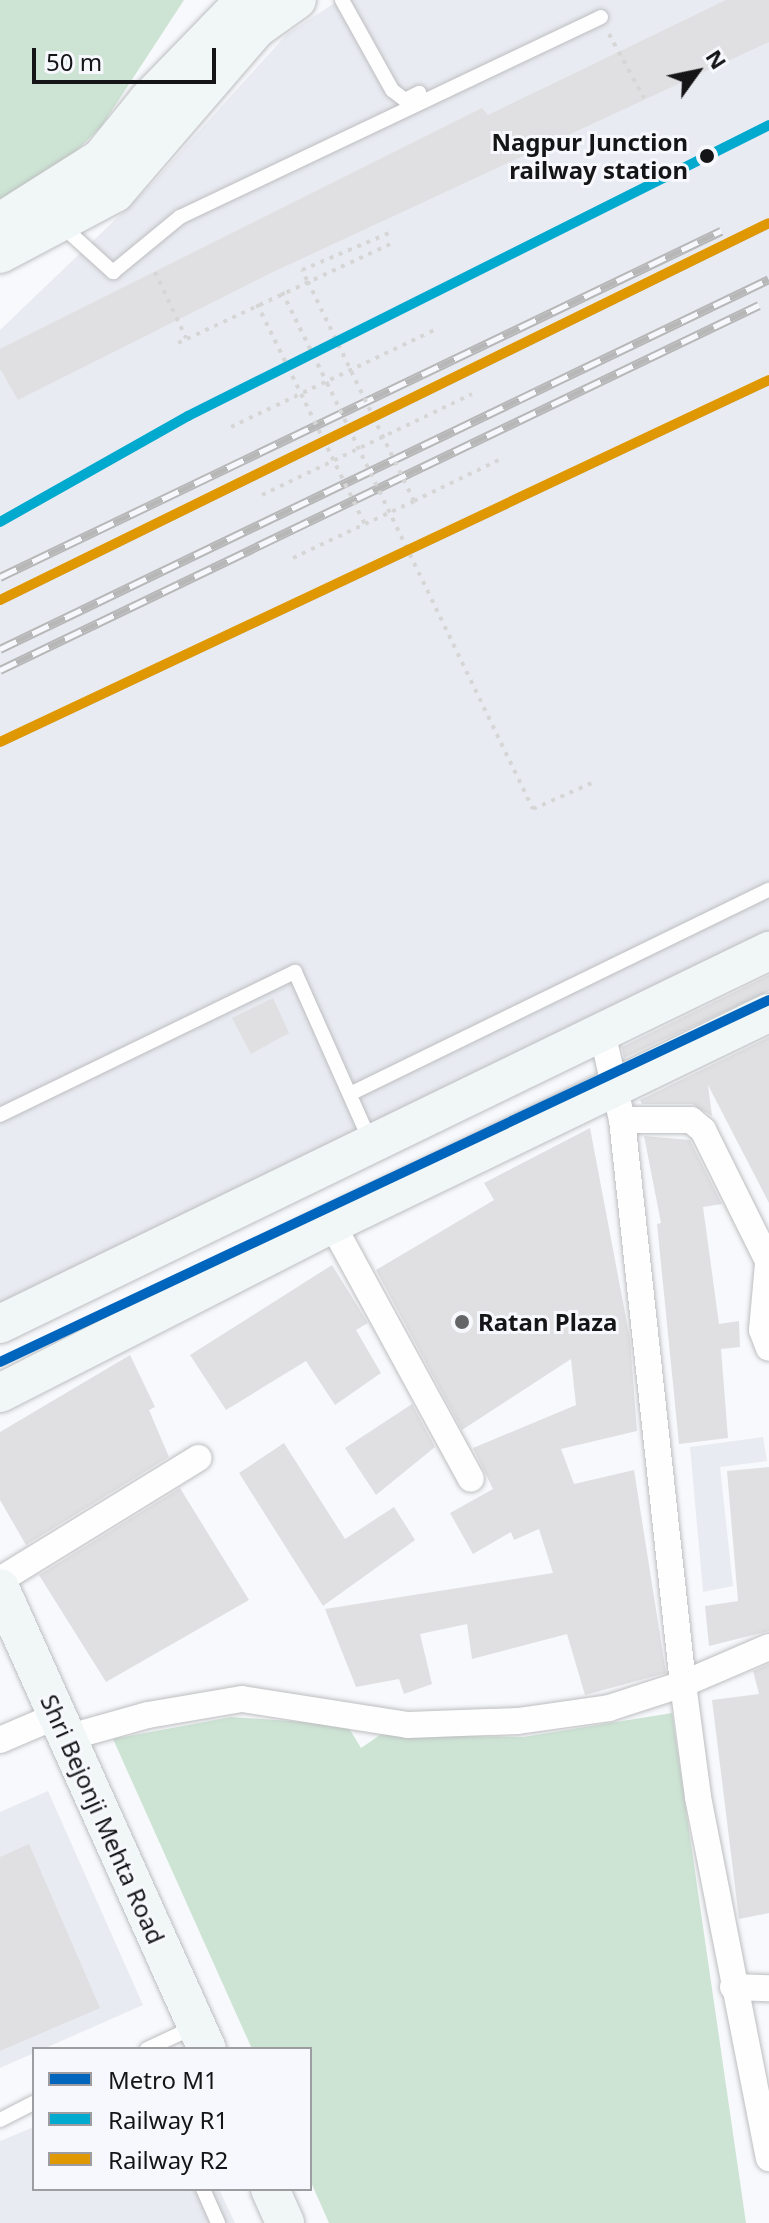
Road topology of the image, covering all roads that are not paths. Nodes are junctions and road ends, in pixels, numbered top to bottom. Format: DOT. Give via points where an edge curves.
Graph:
graph roads {
  1 [pos="245,0"];
  2 [pos="297,0"];
  3 [pos="342,0"];
  4 [pos="601,17"];
  5 [pos="457,84"];
  6 [pos="0,222"];
  7 [pos="59,223"];
  8 [pos="0,254"];
  9 [pos="769,890"];
  10 [pos="769,951"];
  11 [pos="769,1013"];
  12 [pos="602,1032"];
  13 [pos="352,1093"];
  14 [pos="620,1105"];
  15 [pos="0,1115"];
  16 [pos="372,1145"];
  17 [pos="332,1224"];
  18 [pos="768,1264"];
  19 [pos="0,1324"];
  20 [pos="769,1348"];
  21 [pos="0,1393"];
  22 [pos="198,1458"];
  23 [pos="471,1479"];
  24 [pos="0,1580"];
  25 [pos="0,1588"];
  26 [pos="769,1647"];
  27 [pos="683,1684"];
  28 [pos="61,1727"];
  29 [pos="0,1740"];
  30 [pos="733,1987"];
  31 [pos="769,1988"];
  32 [pos="202,2037"];
  33 [pos="156,2047"];
  34 [pos="32,2104"];
  35 [pos="0,2120"];
  36 [pos="769,2158"];
  37 [pos="204,2191"];
  38 [pos="271,2191"];
  39 [pos="218,2223"];
  40 [pos="285,2223"];
  1 -- 6 [label="main road" via="158,89 101,158"];
  2 -- 7 [label="main road" via="256,29 115,193"];
  3 -- 5 [label="lane" via="398,97 405,100 454,75"];
  4 -- 5 [label="lane"];
  5 -- 7 [label="lane" via="180,217 113,272"];
  7 -- 8 [label="main road"];
  9 -- 13 [label="lane"];
  10 -- 12 [label="main road"];
  11 -- 14 [label="main road"];
  12 -- 14 [label="street"];
  12 -- 16 [label="main road"];
  13 -- 15 [label="lane" via="295,972"];
  13 -- 16 [label="lane"];
  14 -- 17 [label="main road"];
  14 -- 18 [label="street" via="691,1120 703,1130 746,1208"];
  14 -- 27 [label="street"];
  16 -- 19 [label="main road"];
  17 -- 21 [label="main road"];
  17 -- 23 [label="street"];
  18 -- 20 [label="street" via="762,1330"];
  22 -- 24 [label="street"];
  25 -- 28 [label="main road, Shri Bejonji Mehta Road"];
  26 -- 27 [label="street"];
  27 -- 28 [label="street" via="609,1708 518,1721 424,1724 242,1699"];
  27 -- 30 [label="street"];
  28 -- 29 [label="street"];
  28 -- 32 [label="main road, Shri Bejonji Mehta Road"];
  30 -- 31 [label="street"];
  30 -- 36 [label="street"];
  32 -- 33 [label="lane"];
  34 -- 35 [label="lane"];
  37 -- 39 [label="lane"];
  38 -- 40 [label="main road"];
}
